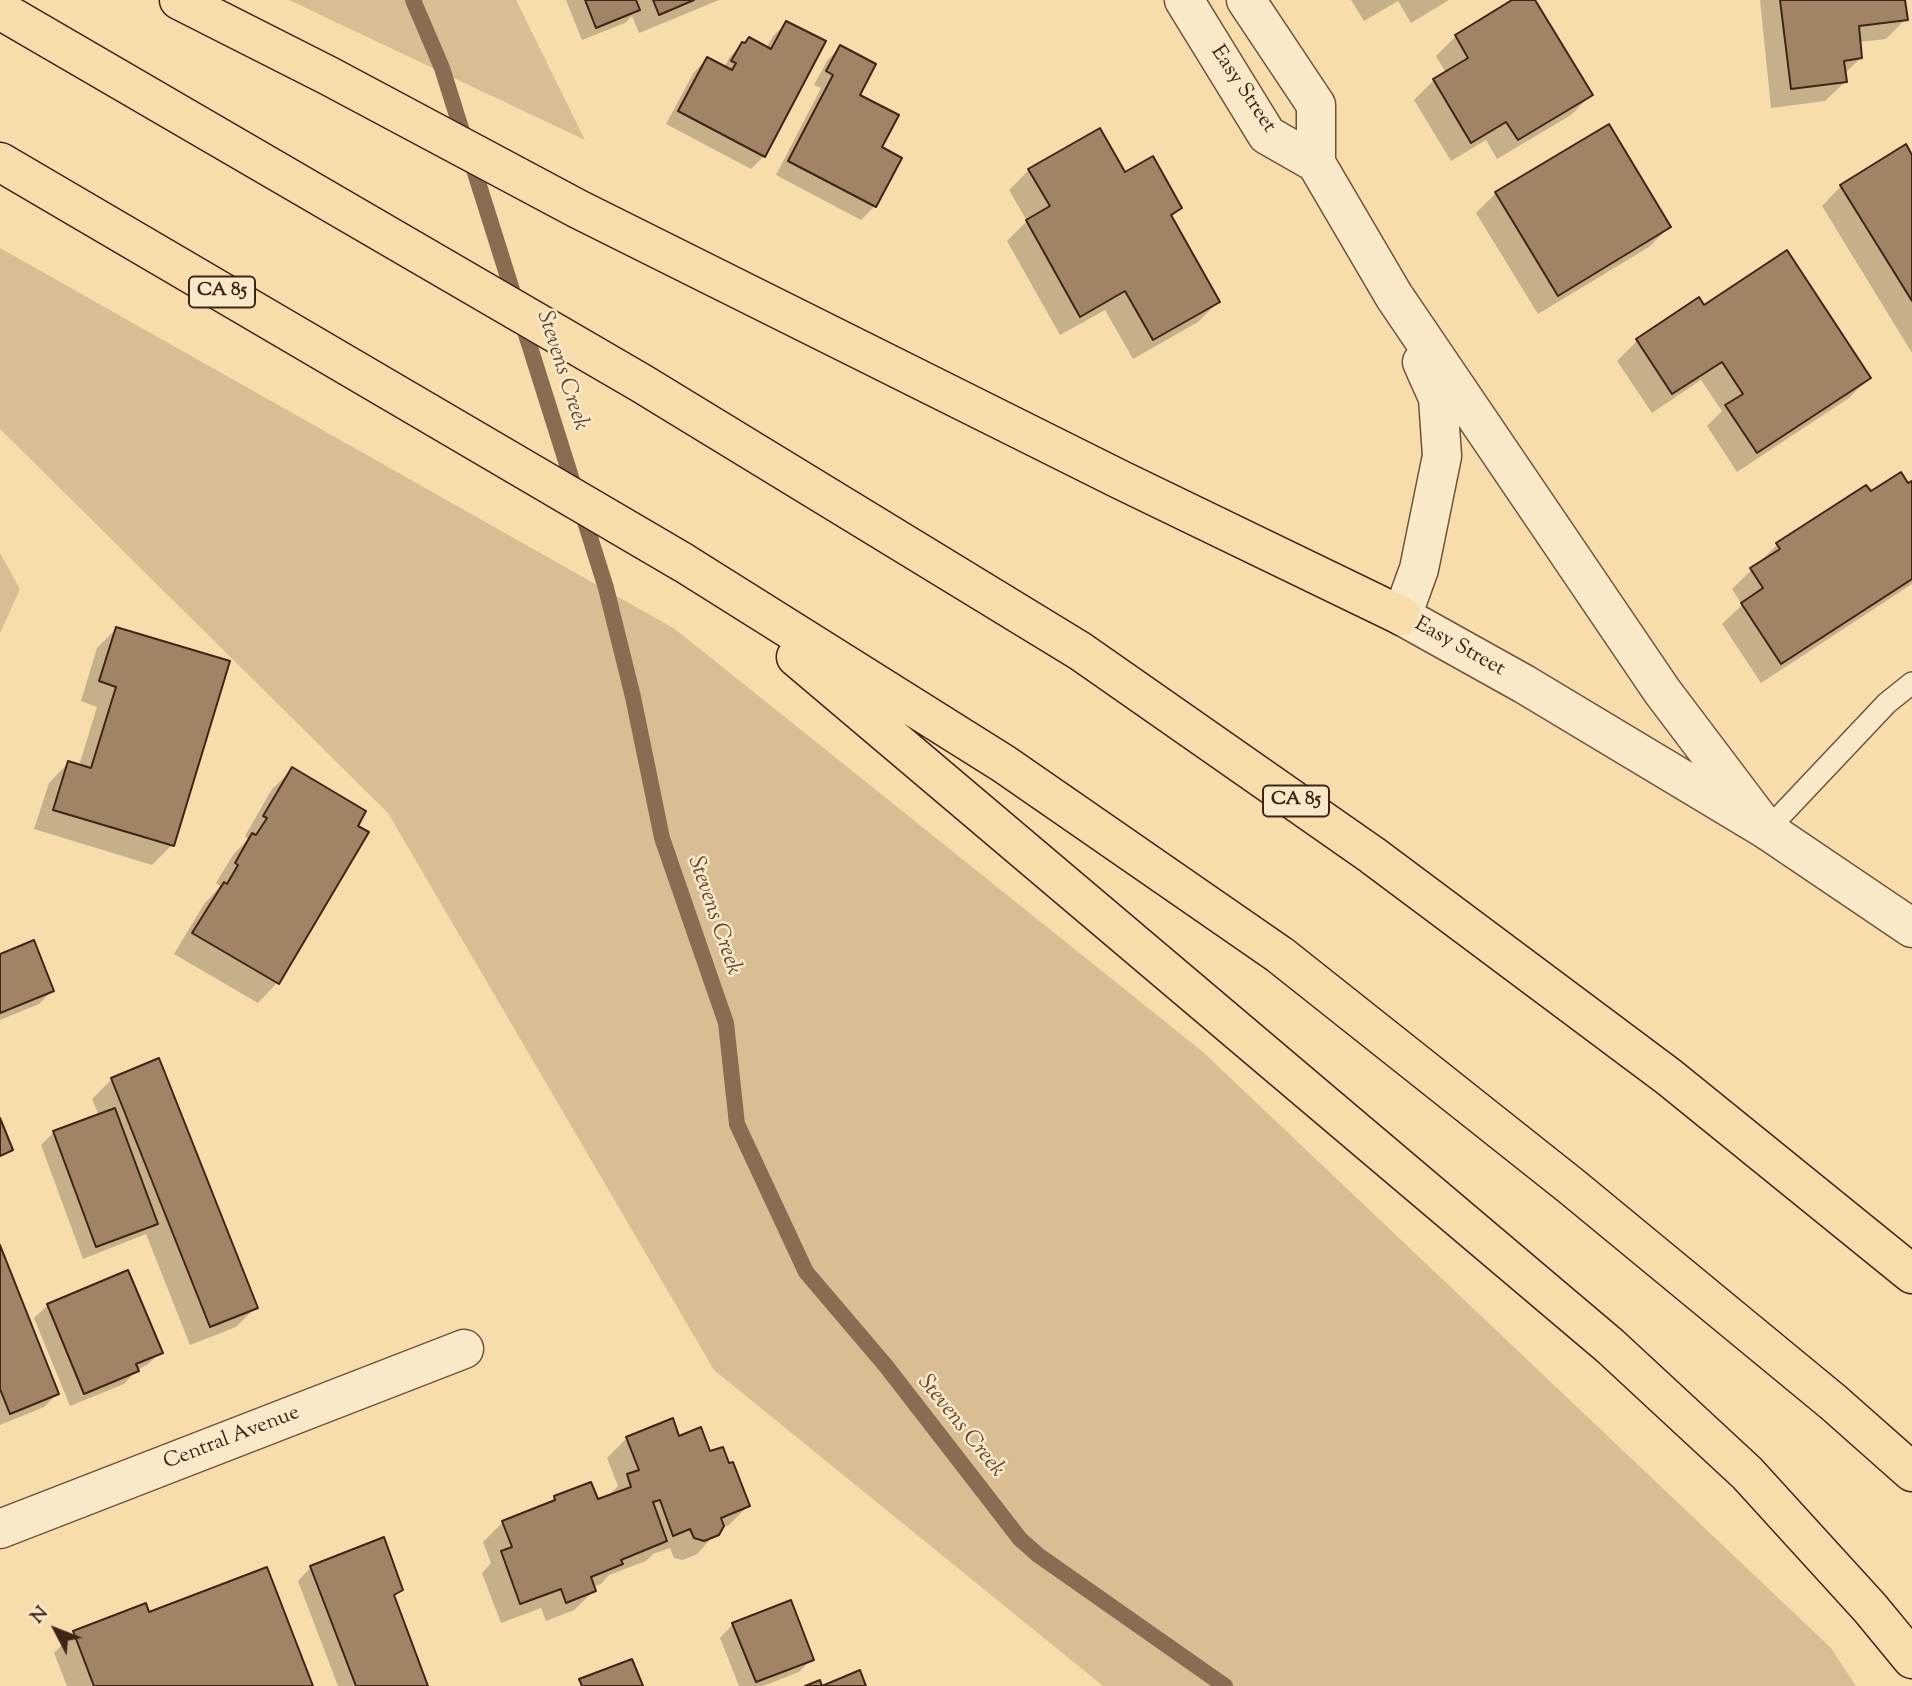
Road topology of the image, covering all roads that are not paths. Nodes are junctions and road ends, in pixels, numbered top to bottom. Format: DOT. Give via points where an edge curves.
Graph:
graph roads {
  1 [pos="179,0"];
  2 [pos="1184,0"];
  3 [pos="1246,0"];
  4 [pos="0,10"];
  5 [pos="0,162"];
  6 [pos="1317,163"];
  7 [pos="1394,296"];
  8 [pos="684,563"];
  9 [pos="1402,616"];
  10 [pos="1912,683"];
  11 [pos="1767,830"];
  12 [pos="1912,928"];
  13 [pos="1912,1274"];
  14 [pos="464,1349"];
  15 [pos="1912,1472"];
  16 [pos="0,1530"];
  17 [pos="1912,1659"];
  1 -- 9 [label="highway" via="578,209"];
  2 -- 6 [label="street, Easy Street" via="1267,135"];
  3 -- 6 [label="street, Easy Street" via="1316,106"];
  4 -- 13 [label="highway, CA 85" via="641,383 1080,651 1373,855 1669,1077"];
  5 -- 8 [label="highway, CA 85"];
  6 -- 7 [label="street, Easy Street"];
  7 -- 9 [label="street, Easy Street" via="1438,398 1442,456 1419,569"];
  7 -- 11 [label="street, Easy Street" via="1662,691"];
  8 -- 15 [label="highway, CA 85" via="1004,764 1280,955 1571,1186"];
  8 -- 17 [label="highway" via="1610,1346 1747,1473"];
  9 -- 11 [label="street, Easy Street"];
  10 -- 11 [label="lane" via="1887,703"];
  11 -- 12 [label="street, Easy Street"];
  14 -- 16 [label="street, Central Avenue"];
}
